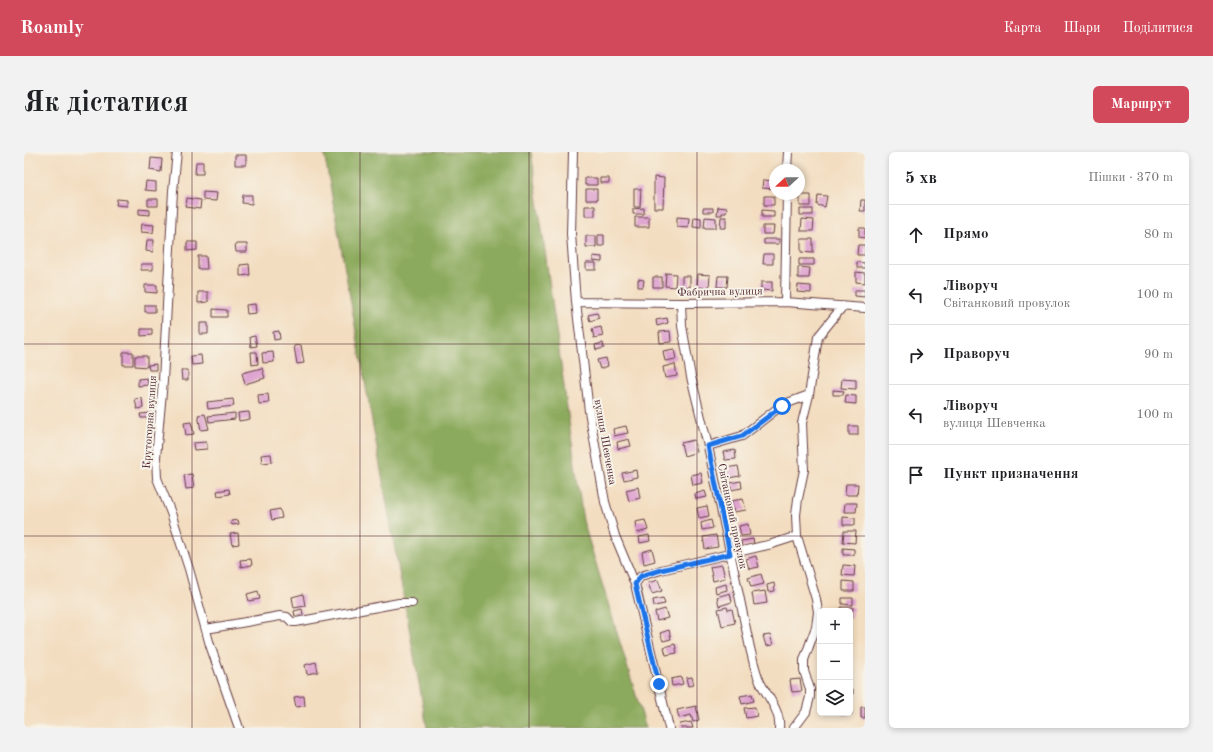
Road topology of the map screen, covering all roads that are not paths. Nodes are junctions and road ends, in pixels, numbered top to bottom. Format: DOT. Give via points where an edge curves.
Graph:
graph roads {
  1 [pos="177,152"];
  2 [pos="573,152"];
  3 [pos="788,152"];
  4 [pos="788,164"];
  5 [pos="787,200"];
  6 [pos="576,302"];
  7 [pos="785,302"];
  8 [pos="681,303"];
  9 [pos="843,306"];
  10 [pos="865,308"];
  11 [pos="809,395"];
  12 [pos="708,446"];
  13 [pos="797,536"];
  14 [pos="730,554"];
  15 [pos="635,584"];
  16 [pos="412,603"];
  17 [pos="206,630"];
  18 [pos="238,728"];
  19 [pos="669,728"];
  20 [pos="779,728"];
  21 [pos="794,728"];
  1 -- 17 [label="street, Крутогорна вулиця" via="156,457 157,478 173,520"];
  2 -- 6 [label="street, вулиця Шевченка" via="571,234"];
  3 -- 4 [label="street"];
  5 -- 7 [label="street"];
  6 -- 8 [label="street, Фабрична вулиця"];
  6 -- 15 [label="street, вулиця Шевченка" via="589,411 600,474 615,536"];
  7 -- 8 [label="street, Фабрична вулиця"];
  7 -- 9 [label="street, Фабрична вулиця"];
  8 -- 12 [label="street, Світанковий провулок" via="682,326 690,369"];
  9 -- 10 [label="street, Фабрична вулиця"];
  9 -- 11 [label="street" via="818,337"];
  11 -- 12 [label="street" via="782,406 742,436"];
  11 -- 13 [label="street" via="802,423 804,470 797,504"];
  12 -- 14 [label="street, Світанковий провулок"];
  13 -- 14 [label="street"];
  13 -- 21 [label="street" via="818,612 816,627 804,660 810,697 806,712"];
  14 -- 15 [label="street" via="641,576"];
  14 -- 20 [label="street, Світанковий провулок" via="755,668 776,714"];
  15 -- 19 [label="street, вулиця Шевченка"];
  16 -- 17 [label="street" via="398,603 296,622 280,616"];
  17 -- 18 [label="street, Крутогорна вулиця"];
}
